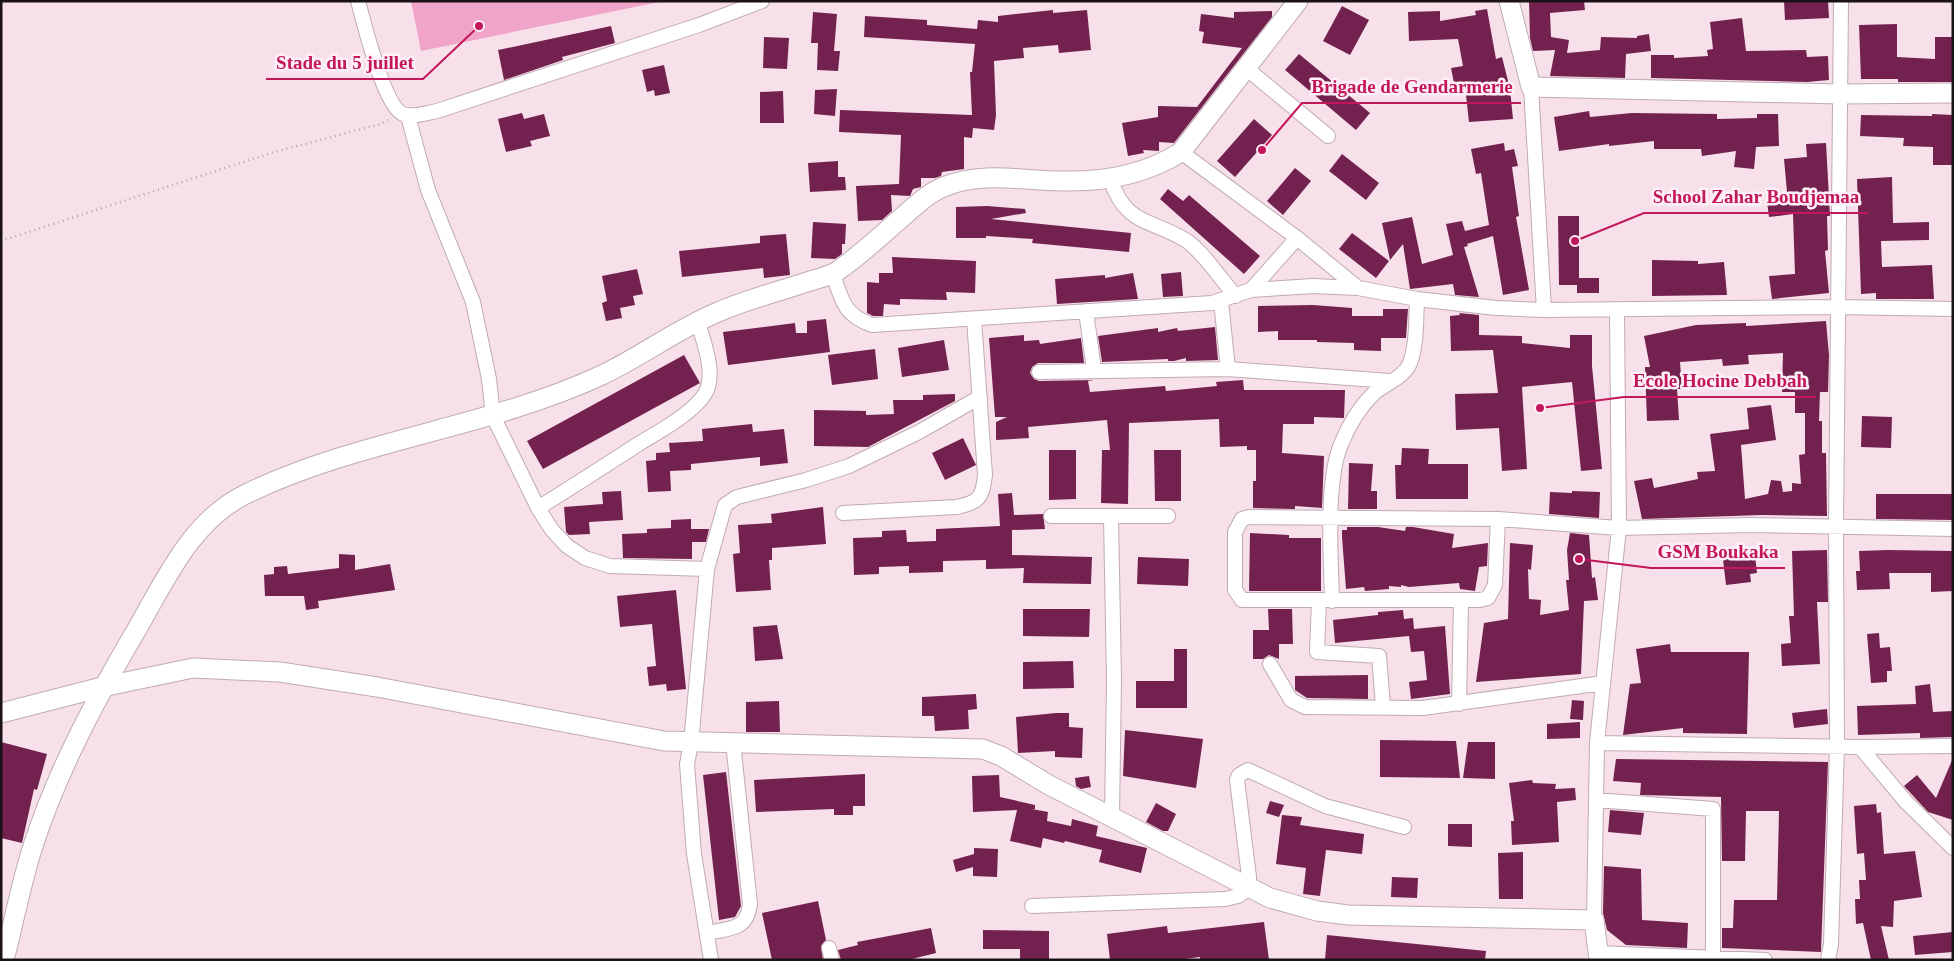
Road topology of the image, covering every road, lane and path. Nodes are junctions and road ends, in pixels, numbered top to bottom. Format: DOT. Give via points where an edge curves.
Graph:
graph roads {
  1 [pos="358,1"];
  2 [pos="762,1"];
  3 [pos="1298,1"];
  4 [pos="1509,1"];
  5 [pos="1841,1"];
  6 [pos="1246,68"];
  7 [pos="1531,87"];
  8 [pos="1953,93"];
  9 [pos="1840,94"];
  10 [pos="404,114"];
  11 [pos="1328,136"];
  12 [pos="1181,152"];
  13 [pos="1110,178"];
  14 [pos="1297,238"];
  15 [pos="1,241"];
  16 [pos="833,274"];
  17 [pos="1358,288"];
  18 [pos="1251,290"];
  19 [pos="1236,296"];
  20 [pos="1417,299"];
  21 [pos="1222,301"];
  22 [pos="1837,307"];
  23 [pos="1953,309"];
  24 [pos="1544,310"];
  25 [pos="1086,311"];
  26 [pos="1617,311"];
  27 [pos="974,319"];
  28 [pos="698,321"];
  29 [pos="1228,369"];
  30 [pos="1094,370"];
  31 [pos="1039,372"];
  32 [pos="1389,382"];
  33 [pos="980,397"];
  34 [pos="493,416"];
  35 [pos="538,508"];
  36 [pos="842,513"];
  37 [pos="1051,516"];
  38 [pos="1168,516"];
  39 [pos="1111,517"];
  40 [pos="1331,517"];
  41 [pos="1498,520"];
  42 [pos="1619,528"];
  43 [pos="1836,529"];
  44 [pos="1953,529"];
  45 [pos="707,569"];
  46 [pos="1325,600"];
  47 [pos="1461,600"];
  48 [pos="1270,664"];
  49 [pos="1603,683"];
  50 [pos="102,687"];
  51 [pos="1459,704"];
  52 [pos="1383,706"];
  53 [pos="1,713"];
  54 [pos="733,742"];
  55 [pos="691,743"];
  56 [pos="1597,744"];
  57 [pos="1838,746"];
  58 [pos="1953,746"];
  59 [pos="1860,747"];
  60 [pos="1596,800"];
  61 [pos="1112,817"];
  62 [pos="1404,827"];
  63 [pos="1953,848"];
  64 [pos="1248,888"];
  65 [pos="1032,906"];
  66 [pos="1594,920"];
  67 [pos="707,933"];
  68 [pos="1598,957"];
  69 [pos="1712,958"];
  70 [pos="4,960"];
  71 [pos="711,960"];
  72 [pos="1765,960"];
  73 [pos="1828,960"];
  1 -- 10 [label="street" via="383,85"];
  2 -- 10 [label="street" via="690,28 456,104"];
  3 -- 6 [label="main road"];
  4 -- 7 [label="main road"];
  5 -- 9 [label="street"];
  6 -- 11 [label="street"];
  6 -- 12 [label="main road"];
  7 -- 9 [label="main road"];
  7 -- 24 [label="street"];
  8 -- 9 [label="main road"];
  9 -- 22 [label="street"];
  10 -- 15 [label="path" via="381,124 274,152"];
  10 -- 34 [label="street" via="428,190 473,302"];
  12 -- 13 [label="main road" via="1161,165"];
  12 -- 14 [label="street"];
  13 -- 16 [label="main road" via="1062,182 1001,178 968,180 945,186 925,197"];
  13 -- 19 [label="street" via="1122,206 1143,221 1186,241"];
  14 -- 17 [label="street"];
  14 -- 18 [label="street"];
  16 -- 27 [label="street" via="849,313 872,325"];
  16 -- 28 [label="main road"];
  17 -- 18 [label="street" via="1313,286"];
  17 -- 20 [label="street"];
  18 -- 19 [label="street"];
  19 -- 21 [label="street"];
  20 -- 24 [label="street"];
  20 -- 32 [label="street" via="1410,363 1403,373"];
  21 -- 25 [label="street"];
  21 -- 29 [label="street"];
  22 -- 23 [label="street"];
  22 -- 26 [label="street"];
  22 -- 43 [label="street"];
  24 -- 26 [label="street"];
  25 -- 27 [label="street"];
  25 -- 30 [label="street"];
  26 -- 42 [label="street"];
  27 -- 33 [label="street"];
  28 -- 34 [label="main road" via="605,374 541,401"];
  28 -- 35 [label="street" via="708,358 706,392 671,424"];
  29 -- 30 [label="street"];
  29 -- 32 [label="street"];
  30 -- 31 [label="street"];
  32 -- 40 [label="street" via="1365,402 1342,441 1334,470"];
  33 -- 36 [label="street" via="985,475 984,490 979,498 956,507"];
  33 -- 45 [label="street" via="919,432 849,466 730,500 721,513"];
  34 -- 35 [label="street"];
  34 -- 50 [label="main road" via="330,460 243,495 210,518 180,554"];
  35 -- 45 [label="street" via="567,546 585,558 610,566"];
  37 -- 39 [label="street"];
  38 -- 39 [label="street"];
  39 -- 61 [label="street"];
  40 -- 41 [label="street"];
  40 -- 46 [label="street"];
  40 -- 46 [label="street" via="1249,517 1242,519 1235,532 1235,590 1238,597 1242,600"];
  41 -- 42 [label="street"];
  41 -- 47 [label="street" via="1492,593 1480,600"];
  42 -- 43 [label="street" via="1749,525"];
  42 -- 49 [label="street"];
  43 -- 44 [label="street"];
  43 -- 57 [label="street"];
  45 -- 55 [label="street"];
  46 -- 47 [label="street"];
  46 -- 52 [label="street" via="1317,652 1379,656"];
  47 -- 51 [label="street"];
  48 -- 52 [label="street" via="1291,700 1305,707"];
  49 -- 51 [label="street"];
  49 -- 56 [label="street"];
  50 -- 53 [label="main road"];
  50 -- 55 [label="main road" via="193,668 280,672 377,687 655,740"];
  50 -- 70 [label="main road" via="50,799 31,850"];
  51 -- 52 [label="street" via="1423,708"];
  54 -- 55 [label="main road"];
  54 -- 61 [label="main road" via="983,748"];
  54 -- 67 [label="street" via="749,915 740,925"];
  55 -- 67 [label="street" via="687,764 688,790"];
  56 -- 57 [label="street"];
  56 -- 60 [label="street"];
  57 -- 59 [label="street"];
  57 -- 73 [label="street"];
  58 -- 59 [label="street"];
  59 -- 63 [label="street" via="1906,802"];
  60 -- 66 [label="street"];
  60 -- 69 [label="street" via="1713,809"];
  61 -- 64 [label="main road"];
  62 -- 64 [label="street" via="1325,806 1254,771 1243,771 1237,780"];
  64 -- 65 [label="street" via="1238,896 1225,899"];
  64 -- 66 [label="main road" via="1270,898 1348,915"];
  66 -- 68 [label="main road"];
  67 -- 71 [label="street"];
  68 -- 69 [label="street"];
  69 -- 72 [label="street"];
}
